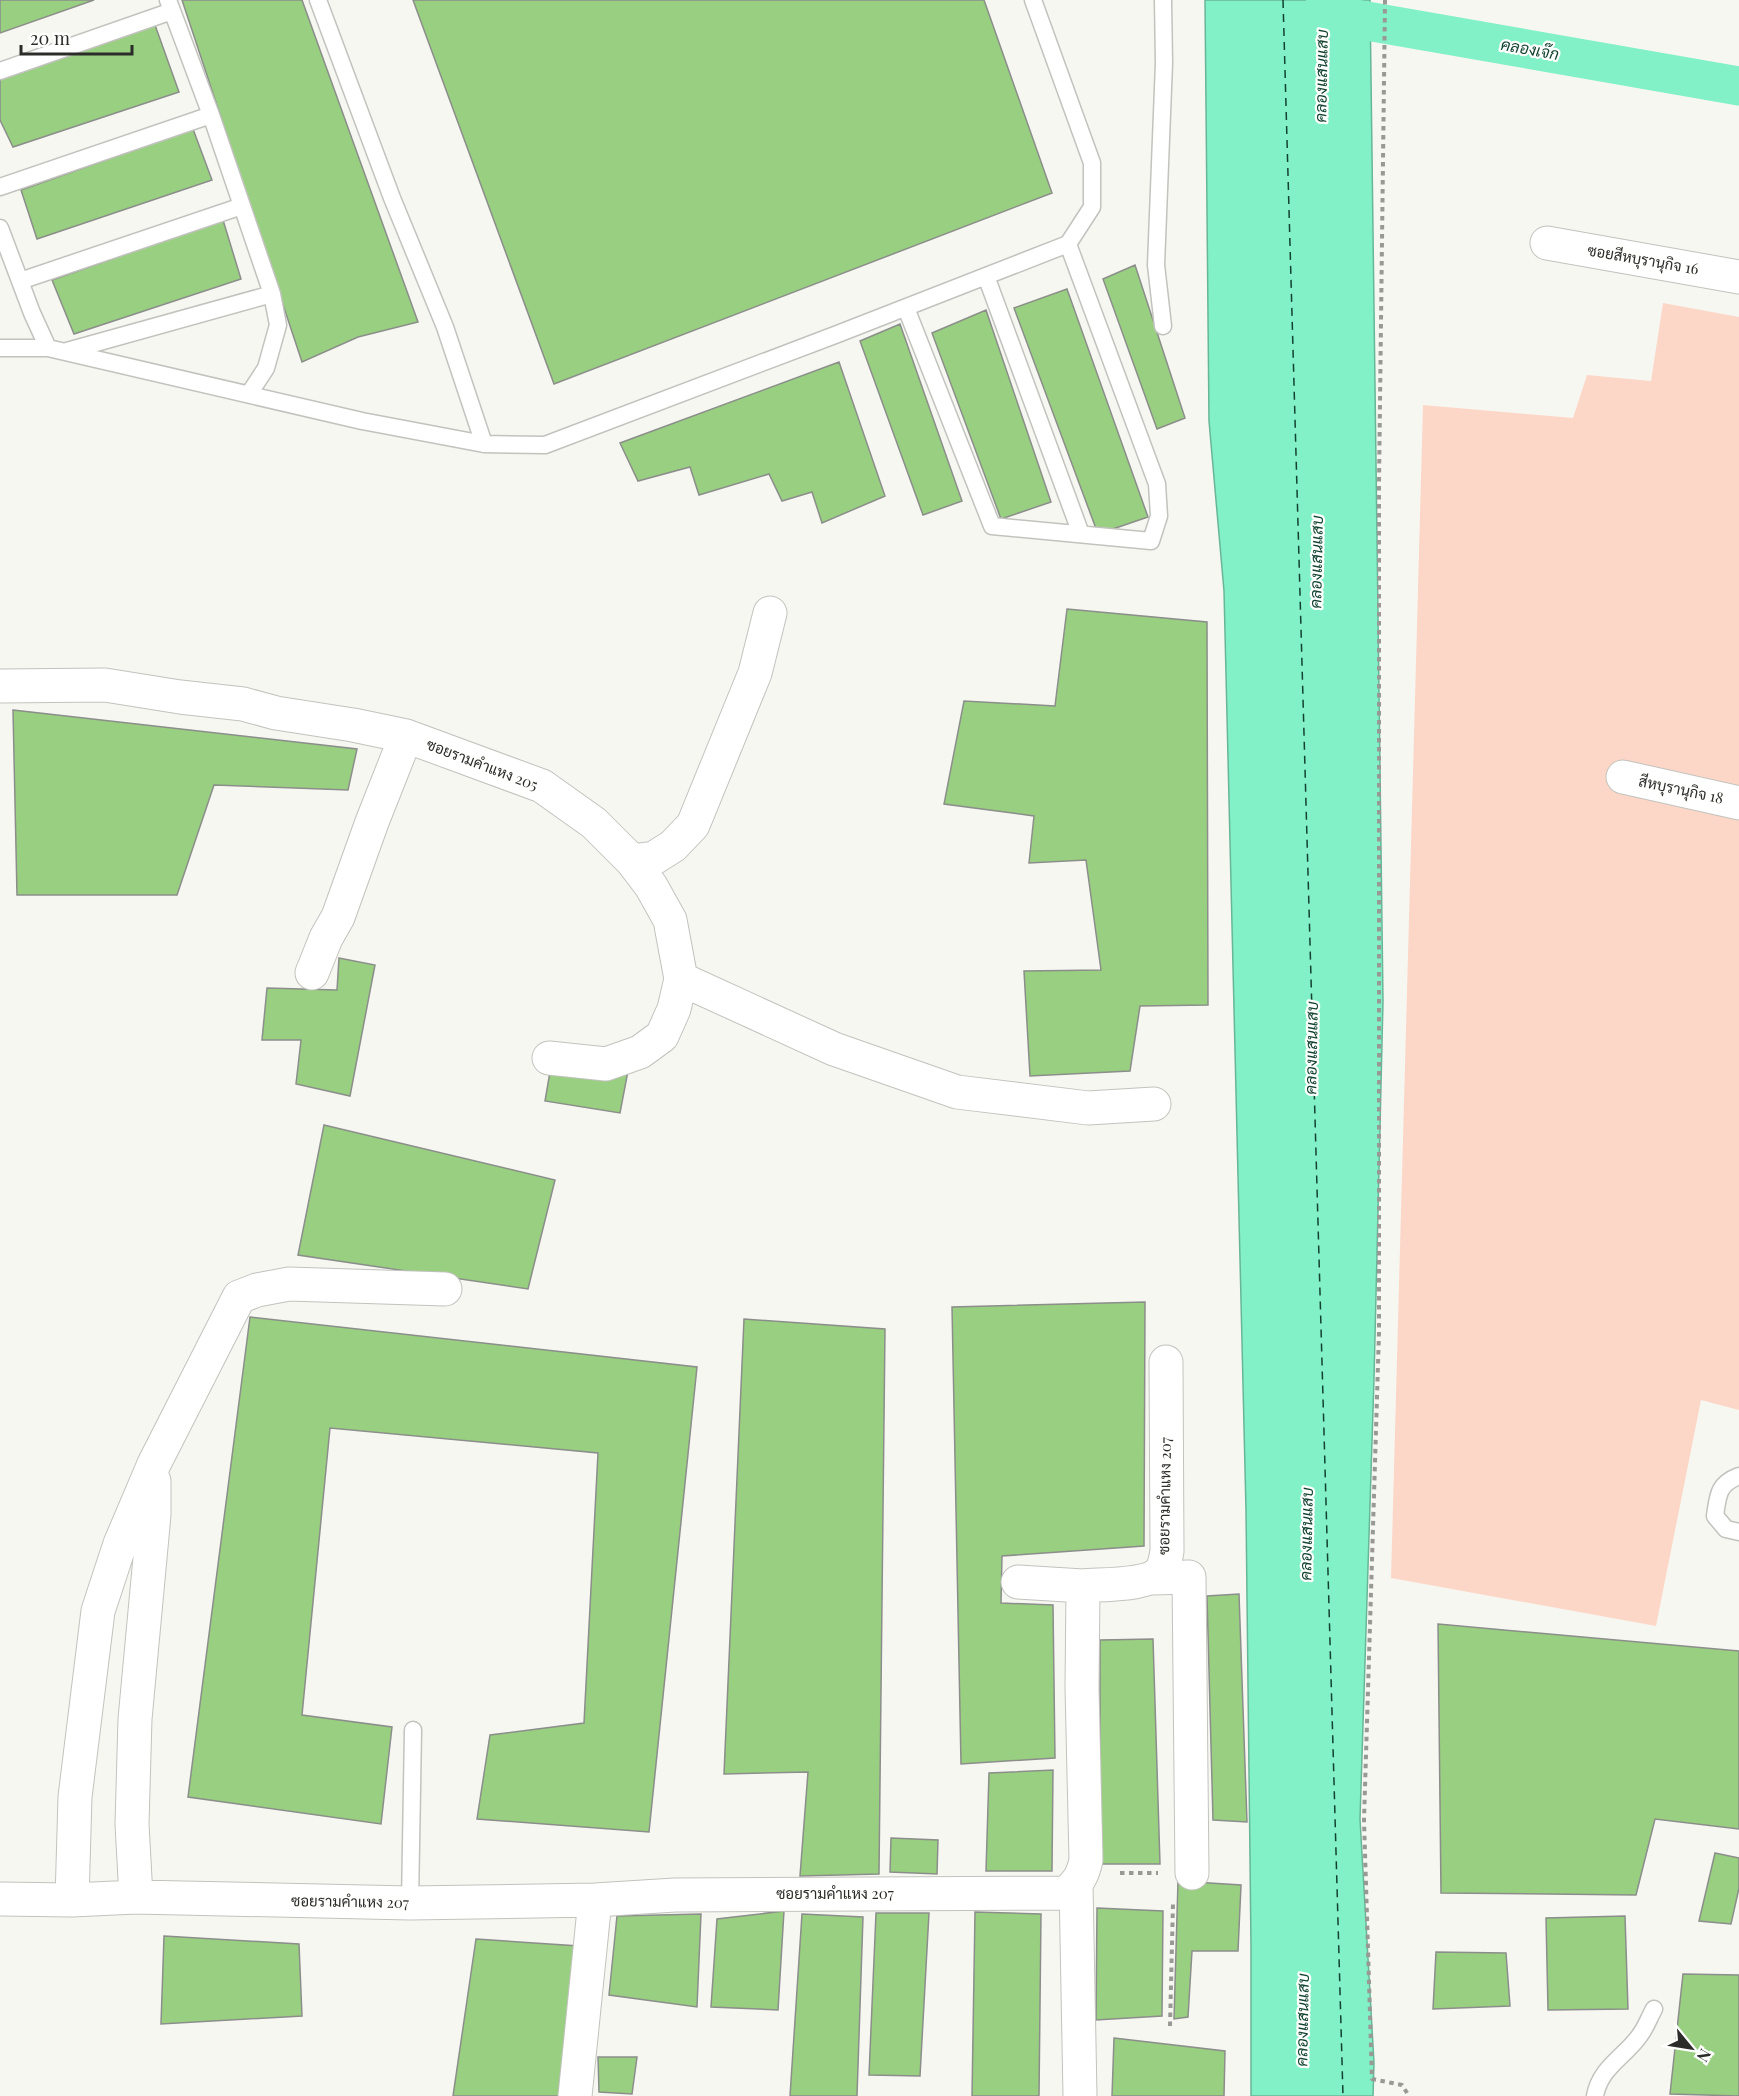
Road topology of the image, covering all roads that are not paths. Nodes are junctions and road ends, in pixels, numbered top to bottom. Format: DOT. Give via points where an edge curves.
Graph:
graph roads {
  1 [pos="318,0"];
  2 [pos="1033,0"];
  3 [pos="1164,0"];
  4 [pos="170,6"];
  5 [pos="0,71"];
  6 [pos="211,115"];
  7 [pos="0,187"];
  8 [pos="242,206"];
  9 [pos="0,228"];
  10 [pos="1547,243"];
  11 [pos="1068,244"];
  12 [pos="986,276"];
  13 [pos="1739,277"];
  14 [pos="20,281"];
  15 [pos="272,294"];
  16 [pos="906,308"];
  17 [pos="1163,326"];
  18 [pos="0,348"];
  19 [pos="57,350"];
  20 [pos="249,394"];
  21 [pos="484,444"];
  22 [pos="1081,534"];
  23 [pos="770,613"];
  24 [pos="0,686"];
  25 [pos="406,736"];
  26 [pos="1623,777"];
  27 [pos="1739,803"];
  28 [pos="632,861"];
  29 [pos="312,973"];
  30 [pos="681,979"];
  31 [pos="549,1058"];
  32 [pos="1154,1104"];
  33 [pos="445,1289"];
  34 [pos="1166,1362"];
  35 [pos="154,1464"];
  36 [pos="1739,1476"];
  37 [pos="1739,1532"];
  38 [pos="1153,1578"];
  39 [pos="1018,1582"];
  40 [pos="1083,1586"];
  41 [pos="413,1730"];
  42 [pos="1183,1873"];
  43 [pos="1080,1879"];
  44 [pos="136,1897"];
  45 [pos="0,1899"];
  46 [pos="72,1900"];
  47 [pos="595,1900"];
  48 [pos="410,1903"];
  49 [pos="1654,2010"];
  50 [pos="576,2096"];
  51 [pos="1080,2096"];
  52 [pos="1595,2096"];
  1 -- 21 [label="lane" via="445,327"];
  2 -- 11 [label="lane" via="1092,163 1092,207"];
  3 -- 17 [label="lane" via="1156,265"];
  4 -- 5 [label="lane"];
  4 -- 6 [label="lane"];
  6 -- 7 [label="lane"];
  6 -- 8 [label="lane"];
  8 -- 14 [label="lane"];
  8 -- 15 [label="lane"];
  9 -- 14 [label="lane"];
  10 -- 13 [label="street, ซอยสีหบุรานุกิจ 16"];
  11 -- 12 [label="lane"];
  11 -- 22 [label="lane" via="1157,484 1159,516 1151,541"];
  12 -- 16 [label="lane"];
  12 -- 22 [label="lane"];
  14 -- 19 [label="lane"];
  15 -- 19 [label="lane"];
  15 -- 20 [label="lane" via="278,325 266,368"];
  16 -- 21 [label="lane" via="545,445"];
  16 -- 22 [label="lane" via="992,526"];
  18 -- 19 [label="lane"];
  19 -- 20 [label="lane"];
  20 -- 21 [label="lane" via="362,422"];
  23 -- 28 [label="street" via="755,673 693,825 673,846 654,858"];
  24 -- 25 [label="street, ซอยรามคำแหง 205" via="105,685 243,704"];
  25 -- 28 [label="street, ซอยรามคำแหง 205" via="542,786 594,823"];
  25 -- 29 [label="street" via="342,907"];
  26 -- 27 [label="street, สีหบุรานุกิจ 18"];
  28 -- 30 [label="street, ซอยรามคำแหง 205" via="670,920"];
  30 -- 31 [label="street, ซอยรามคำแหง 205" via="662,1036 640,1052 606,1064"];
  30 -- 32 [label="street" via="834,1049 957,1092 1088,1108"];
  33 -- 35 [label="street" via="289,1284 239,1297"];
  34 -- 38 [label="street, ซอยรามคำแหง 207" via="1167,1551 1162,1569"];
  35 -- 44 [label="street" via="154,1515 135,1719 132,1824"];
  35 -- 46 [label="street" via="120,1544 98,1611 75,1797"];
  36 -- 37 [label="lane" via="1727,1481 1719,1492 1715,1516 1726,1529"];
  38 -- 40 [label="street"];
  38 -- 42 [label="street" via="1189,1577"];
  39 -- 40 [label="street"];
  40 -- 43 [label="street" via="1086,1860"];
  41 -- 48 [label="lane"];
  43 -- 47 [label="street, ซอยรามคำแหง 207" via="1066,1893 675,1895"];
  43 -- 51 [label="street"];
  44 -- 46 [label="street, ซอยรามคำแหง 207"];
  44 -- 48 [label="street, ซอยรามคำแหง 207"];
  45 -- 46 [label="street, ซอยรามคำแหง 207"];
  47 -- 48 [label="street, ซอยรามคำแหง 207"];
  47 -- 50 [label="street"];
  49 -- 52 [label="lane" via="1640,2037 1606,2071"];
}
